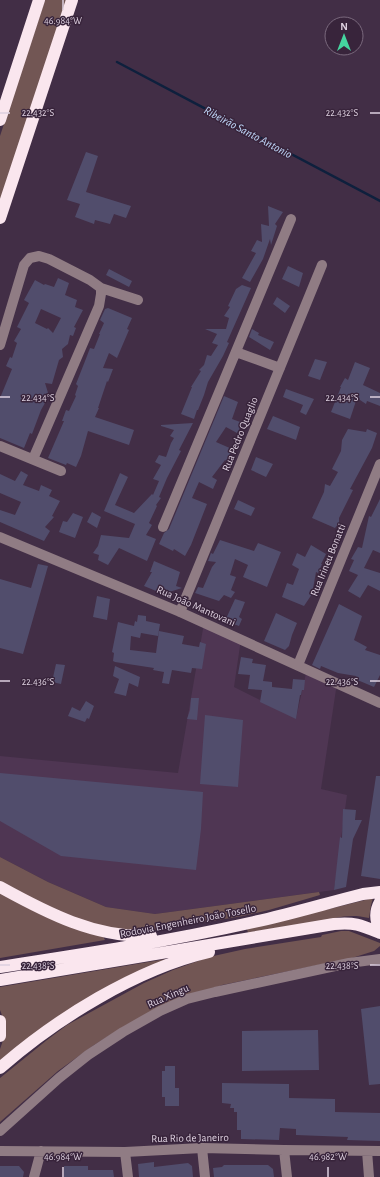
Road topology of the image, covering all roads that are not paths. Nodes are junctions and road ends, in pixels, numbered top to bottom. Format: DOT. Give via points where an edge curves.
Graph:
graph roads {
  1 [pos="39,0"];
  2 [pos="72,0"];
  3 [pos="0,120"];
  4 [pos="0,218"];
  5 [pos="291,219"];
  6 [pos="322,265"];
  7 [pos="101,288"];
  8 [pos="138,300"];
  9 [pos="0,345"];
  10 [pos="236,352"];
  11 [pos="280,368"];
  12 [pos="0,446"];
  13 [pos="34,459"];
  14 [pos="380,464"];
  15 [pos="61,471"];
  16 [pos="163,527"];
  17 [pos="0,537"];
  18 [pos="180,612"];
  19 [pos="298,665"];
  20 [pos="380,703"];
  21 [pos="0,887"];
  22 [pos="380,892"];
  23 [pos="380,902"];
  24 [pos="305,929"];
  25 [pos="380,929"];
  26 [pos="214,931"];
  27 [pos="380,933"];
  28 [pos="380,959"];
  29 [pos="0,967"];
  30 [pos="0,980"];
  31 [pos="0,1020"];
  32 [pos="0,1036"];
  33 [pos="0,1068"];
  34 [pos="0,1131"];
  35 [pos="202,1148"];
  36 [pos="284,1150"];
  37 [pos="368,1150"];
  38 [pos="380,1150"];
  39 [pos="0,1151"];
  40 [pos="41,1151"];
  41 [pos="125,1152"];
  42 [pos="34,1177"];
  43 [pos="128,1177"];
  44 [pos="205,1177"];
  45 [pos="287,1177"];
  46 [pos="369,1177"];
  1 -- 3 [label="highway"];
  2 -- 4 [label="highway"];
  5 -- 10 [label="street"];
  6 -- 11 [label="street, Rua Pedro Quaglio"];
  7 -- 8 [label="street"];
  7 -- 9 [label="street" via="49,259 39,256 30,258 24,265"];
  7 -- 13 [label="street" via="99,306"];
  10 -- 11 [label="street"];
  10 -- 16 [label="street"];
  11 -- 18 [label="street, Rua Pedro Quaglio"];
  12 -- 13 [label="street"];
  13 -- 15 [label="street"];
  14 -- 19 [label="street, Rua Irineu Bonatti"];
  17 -- 18 [label="street, Rua João Mantovani"];
  18 -- 19 [label="street, Rua João Mantovani"];
  19 -- 20 [label="street, Rua João Mantovani"];
  21 -- 26 [label="highway" via="66,921 104,932 126,936 162,936"];
  22 -- 26 [label="highway, Rodovia Engenheiro João Tosello"];
  23 -- 25 [label="highway" via="376,912"];
  24 -- 27 [label="highway" via="357,923"];
  24 -- 30 [label="highway"];
  24 -- 33 [label="highway" via="199,954 144,975 68,1016"];
  26 -- 29 [label="highway, Rodovia Engenheiro João Tosello"];
  28 -- 34 [label="street, Rua Xingu" via="349,963 216,992 187,999 160,1011 88,1055"];
  31 -- 32 [label="highway"];
  35 -- 36 [label="street, Rua Rio de Janeiro"];
  35 -- 41 [label="street, Rua Rio de Janeiro"];
  35 -- 44 [label="street"];
  36 -- 37 [label="street, Rua Rio de Janeiro"];
  36 -- 45 [label="street"];
  37 -- 38 [label="street, Rua Rio de Janeiro"];
  37 -- 46 [label="street"];
  39 -- 40 [label="street, Rua Rio de Janeiro"];
  40 -- 41 [label="street, Rua Rio de Janeiro"];
  40 -- 42 [label="street"];
  41 -- 43 [label="street"];
}
